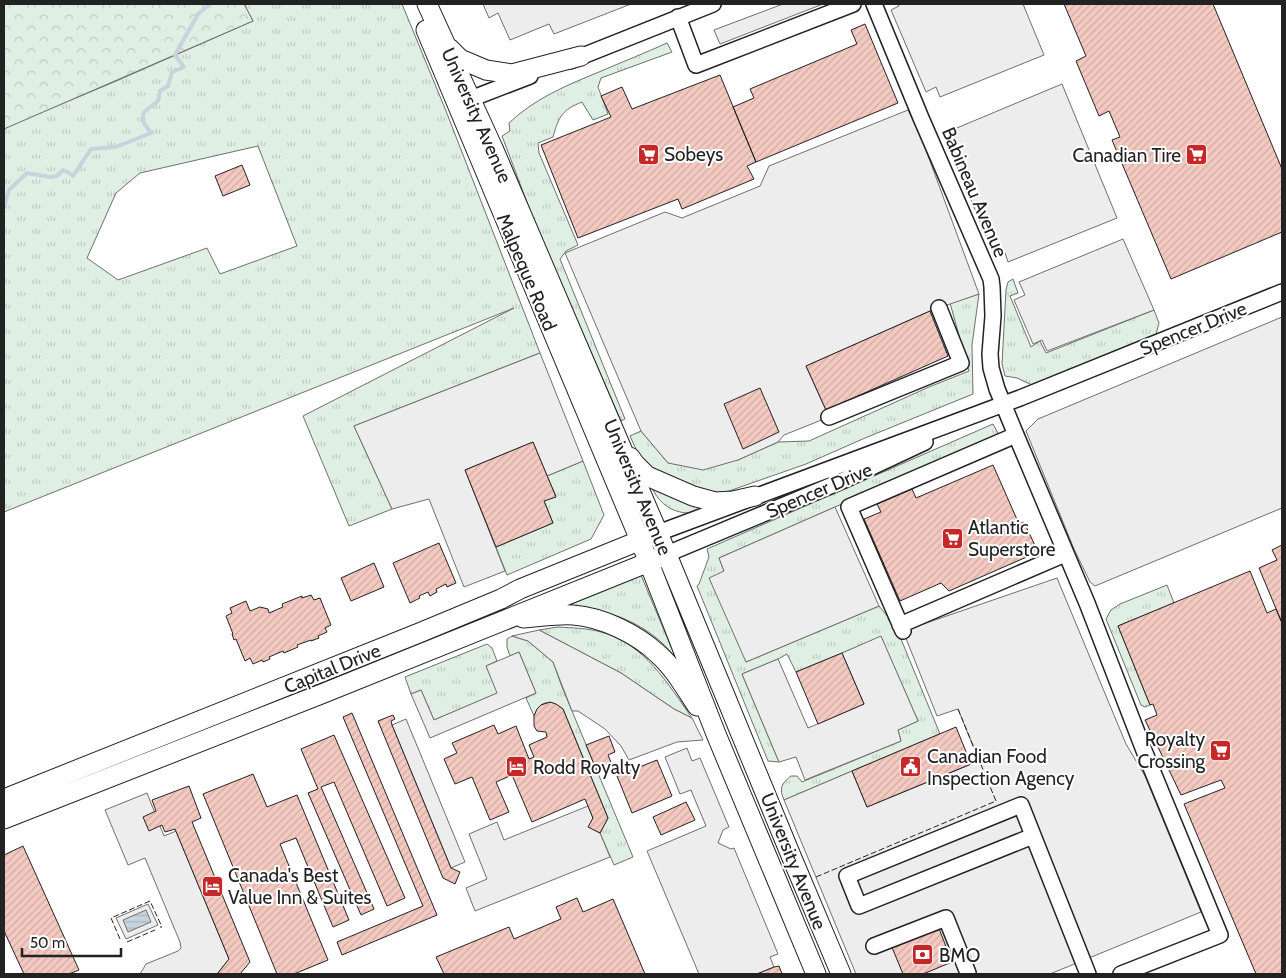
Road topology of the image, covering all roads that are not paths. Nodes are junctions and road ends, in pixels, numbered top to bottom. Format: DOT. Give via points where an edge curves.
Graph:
graph roads {
  1 [pos="416,4"];
  2 [pos="427,4"];
  3 [pos="713,4"];
  4 [pos="853,4"];
  5 [pos="874,4"];
  6 [pos="678,17"];
  7 [pos="446,46"];
  8 [pos="581,56"];
  9 [pos="463,102"];
  10 [pos="1282,292"];
  11 [pos="939,308"];
  12 [pos="1003,404"];
  13 [pos="603,406"];
  14 [pos="987,411"];
  15 [pos="829,417"];
  16 [pos="1016,435"];
  17 [pos="755,496"];
  18 [pos="658,533"];
  19 [pos="640,540"];
  20 [pos="667,554"];
  21 [pos="1065,554"];
  22 [pos="648,562"];
  23 [pos="507,619"];
  24 [pos="716,734"];
  25 [pos="4,799"];
  26 [pos="4,819"];
  27 [pos="1033,836"];
  28 [pos="874,946"];
  29 [pos="968,973"];
  30 [pos="816,974"];
  31 [pos="841,974"];
  32 [pos="1088,974"];
  33 [pos="1121,974"];
  1 -- 9 [label="main road, Malpeque Road"];
  2 -- 7 [label="main road, University Avenue"];
  3 -- 6 [label="street"];
  4 -- 6 [label="street" via="696,65"];
  5 -- 12 [label="street, Babineau Avenue" via="991,279 991,368"];
  6 -- 8 [label="street"];
  7 -- 8 [label="main road" via="460,59 486,70 512,74"];
  7 -- 9 [label="main road, University Avenue"];
  8 -- 9 [label="street"];
  9 -- 13 [label="main road, University Avenue" via="493,148"];
  9 -- 19 [label="main road, Malpeque Road"];
  10 -- 12 [label="street, Spencer Drive"];
  11 -- 15 [label="street" via="961,363"];
  12 -- 14 [label="street, Spencer Drive"];
  12 -- 16 [label="street, Babineau Avenue"];
  13 -- 17 [label="main road" via="625,449 647,476 715,502"];
  13 -- 18 [label="main road, University Avenue"];
  14 -- 17 [label="street, Spencer Drive"];
  14 -- 20 [label="street, Spencer Drive" via="842,481"];
  16 -- 21 [label="street, Babineau Avenue"];
  16 -- 21 [label="street" via="848,507 902,628"];
  17 -- 18 [label="street, Spencer Drive"];
  18 -- 19 [label="main road, Capital Drive"];
  18 -- 20 [label="main road, University Avenue"];
  19 -- 22 [label="main road, University Avenue"];
  19 -- 25 [label="main road, Capital Drive" via="411,636"];
  20 -- 22 [label="main road, Spencer Drive"];
  20 -- 31 [label="main road, University Avenue"];
  21 -- 33 [label="street, Babineau Avenue" via="1220,935"];
  22 -- 23 [label="main road, Capital Drive"];
  22 -- 24 [label="main road, University Avenue"];
  23 -- 24 [label="main road" via="585,616 637,637 659,654"];
  23 -- 26 [label="main road, Capital Drive"];
  24 -- 30 [label="main road, University Avenue"];
  27 -- 27 [label="street" via="1021,805 847,876 858,906"];
  27 -- 32 [label="street"];
  28 -- 29 [label="street" via="946,918"];
}
